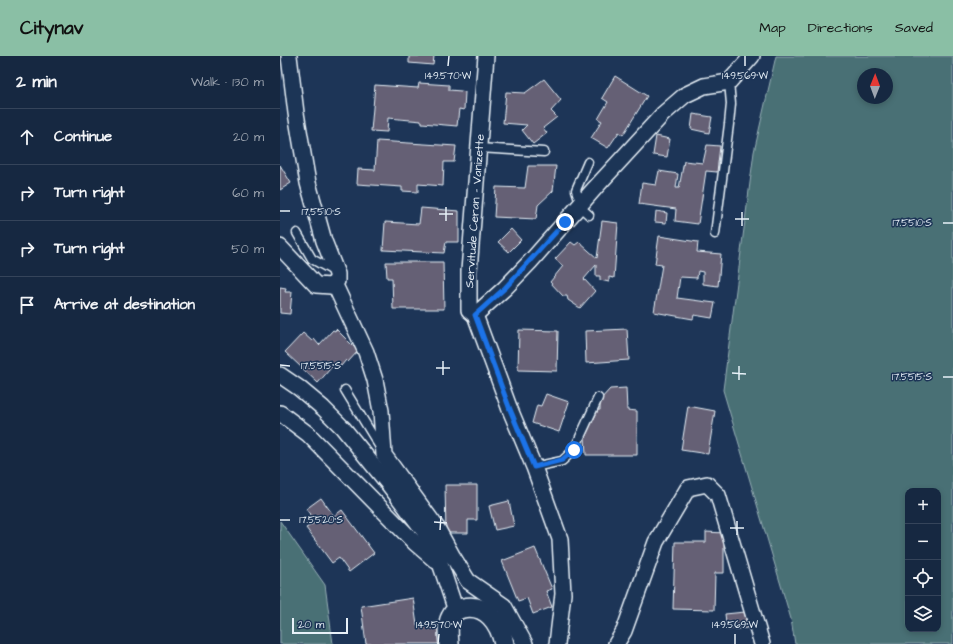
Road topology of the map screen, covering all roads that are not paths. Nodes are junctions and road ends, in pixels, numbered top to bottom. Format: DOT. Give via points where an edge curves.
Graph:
graph roads {
  1 [pos="288,56"];
  2 [pos="486,56"];
  3 [pos="752,56"];
  4 [pos="729,82"];
  5 [pos="479,148"];
  6 [pos="544,152"];
  7 [pos="588,162"];
  8 [pos="583,209"];
  9 [pos="297,233"];
  10 [pos="715,234"];
  11 [pos="284,252"];
  12 [pos="335,279"];
  13 [pos="475,315"];
  14 [pos="280,375"];
  15 [pos="345,390"];
  16 [pos="598,398"];
  17 [pos="280,413"];
  18 [pos="384,455"];
  19 [pos="534,467"];
  20 [pos="441,548"];
  21 [pos="440,565"];
  22 [pos="456,611"];
  23 [pos="449,644"];
  24 [pos="504,644"];
  25 [pos="525,644"];
  26 [pos="557,644"];
  27 [pos="616,644"];
  28 [pos="762,644"];
  1 -- 12 [label="street" via="308,183"];
  2 -- 5 [label="street, Servitude Ceran - Vanizette"];
  3 -- 4 [label="street"];
  4 -- 8 [label="street" via="704,86 685,95 663,114"];
  4 -- 10 [label="lane" via="730,124"];
  5 -- 6 [label="lane"];
  5 -- 13 [label="street, Servitude Ceran - Vanizette" via="469,271 469,310"];
  7 -- 8 [label="lane" via="576,190"];
  8 -- 13 [label="street"];
  9 -- 12 [label="lane" via="312,259"];
  11 -- 12 [label="street" via="316,285 331,286"];
  12 -- 18 [label="street" via="375,380 381,411"];
  13 -- 19 [label="street"];
  14 -- 20 [label="street" via="311,398 343,428 424,531"];
  15 -- 18 [label="lane"];
  16 -- 19 [label="lane" via="574,450 562,460"];
  17 -- 21 [label="street" via="308,434"];
  18 -- 20 [label="street" via="437,528"];
  19 -- 26 [label="street" via="560,539 563,594"];
  20 -- 21 [label="street"];
  20 -- 25 [label="street" via="468,581 504,606"];
  21 -- 22 [label="street"];
  22 -- 23 [label="street" via="451,615 448,626"];
  22 -- 24 [label="street" via="467,607 478,608 489,614 497,623"];
  27 -- 28 [label="street" via="624,631 656,542 688,488 707,484 718,495"];
}
